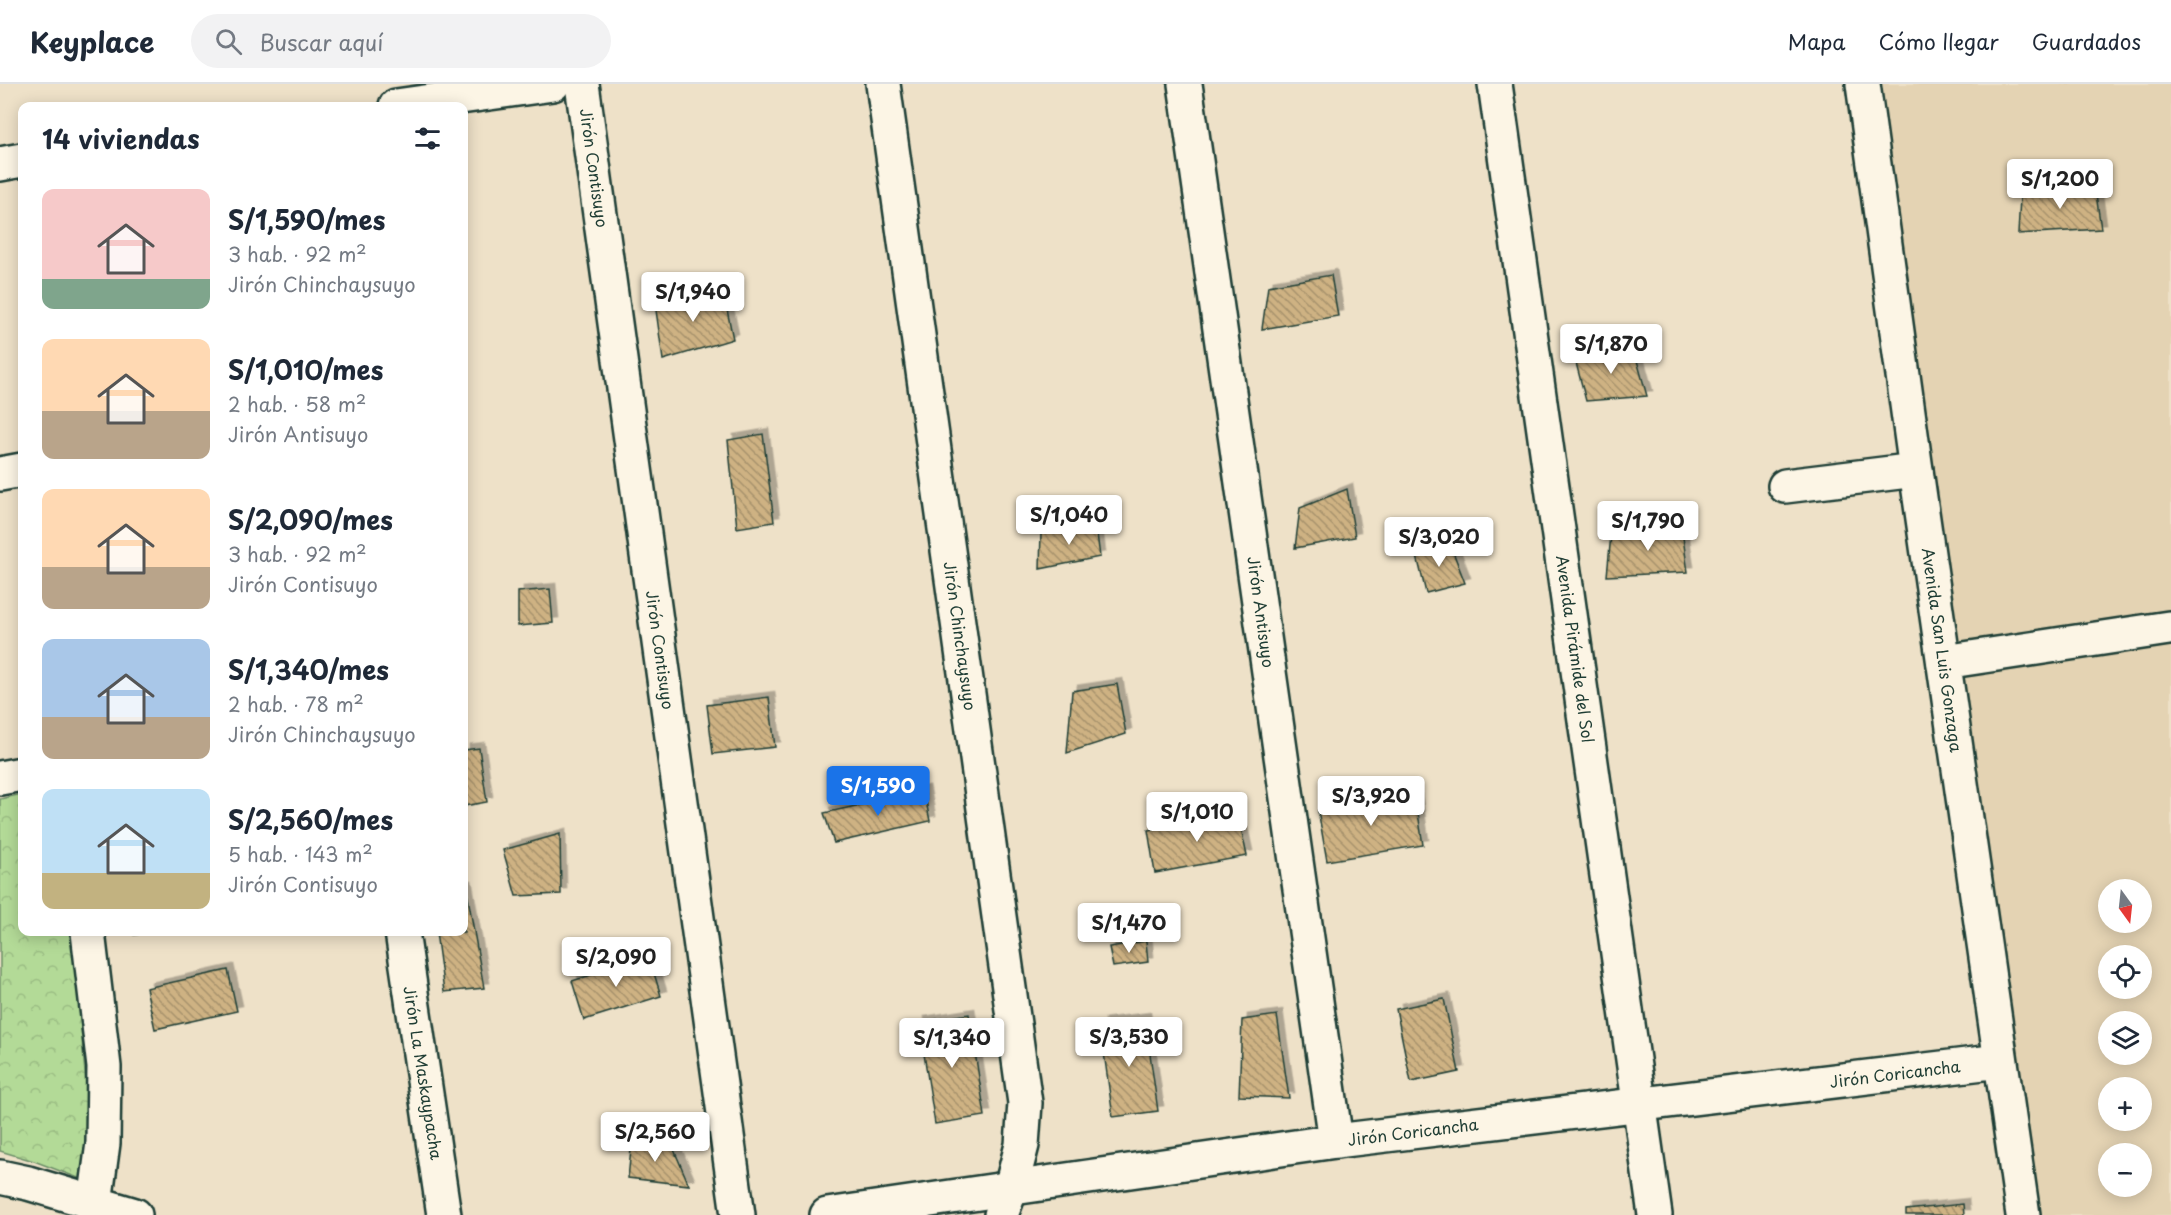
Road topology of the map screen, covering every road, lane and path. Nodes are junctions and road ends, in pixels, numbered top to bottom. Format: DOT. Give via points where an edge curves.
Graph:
graph roads {
  1 [pos="553,84"];
  2 [pos="582,84"];
  3 [pos="883,84"];
  4 [pos="1185,84"];
  5 [pos="1495,84"];
  6 [pos="1863,84"];
  7 [pos="425,102"];
  8 [pos="18,161"];
  9 [pos="0,164"];
  10 [pos="1916,470"];
  11 [pos="18,471"];
  12 [pos="0,474"];
  13 [pos="1785,486"];
  14 [pos="2169,628"];
  15 [pos="1944,662"];
  16 [pos="18,775"];
  17 [pos="0,778"];
  18 [pos="88,936"];
  19 [pos="403,936"];
  20 [pos="2000,1061"];
  21 [pos="1640,1105"];
  22 [pos="1336,1141"];
  23 [pos="0,1177"];
  24 [pos="1006,1201"];
  25 [pos="95,1203"];
  26 [pos="135,1215"];
  27 [pos="444,1215"];
  28 [pos="738,1215"];
  29 [pos="827,1215"];
  30 [pos="1655,1215"];
  31 [pos="2023,1215"];
  1 -- 7 [label="street"];
  2 -- 28 [label="street, Jirón Contisuyo"];
  3 -- 24 [label="street, Jirón Chinchaysuyo" via="1025,1103 1022,1145"];
  4 -- 22 [label="street, Jirón Antisuyo"];
  5 -- 21 [label="street, Avenida Pirámide del Sol"];
  6 -- 10 [label="street, Avenida San Luis Gonzaga"];
  8 -- 9 [label="street"];
  10 -- 13 [label="street"];
  10 -- 15 [label="street, Avenida San Luis Gonzaga"];
  11 -- 12 [label="street"];
  14 -- 15 [label="street"];
  15 -- 20 [label="street, Avenida San Luis Gonzaga"];
  16 -- 17 [label="street"];
  18 -- 25 [label="street" via="104,1066 104,1143"];
  19 -- 27 [label="street, Jirón La Maskaypacha"];
  20 -- 21 [label="street, Jirón Coricancha"];
  20 -- 31 [label="street, Avenida San Luis Gonzaga"];
  21 -- 22 [label="street, Jirón Coricancha"];
  21 -- 30 [label="street, Avenida Pirámide del Sol"];
  22 -- 24 [label="street, Jirón Coricancha"];
  23 -- 25 [label="street"];
  24 -- 29 [label="street, Jirón Coricancha"];
  25 -- 26 [label="street"];
}
